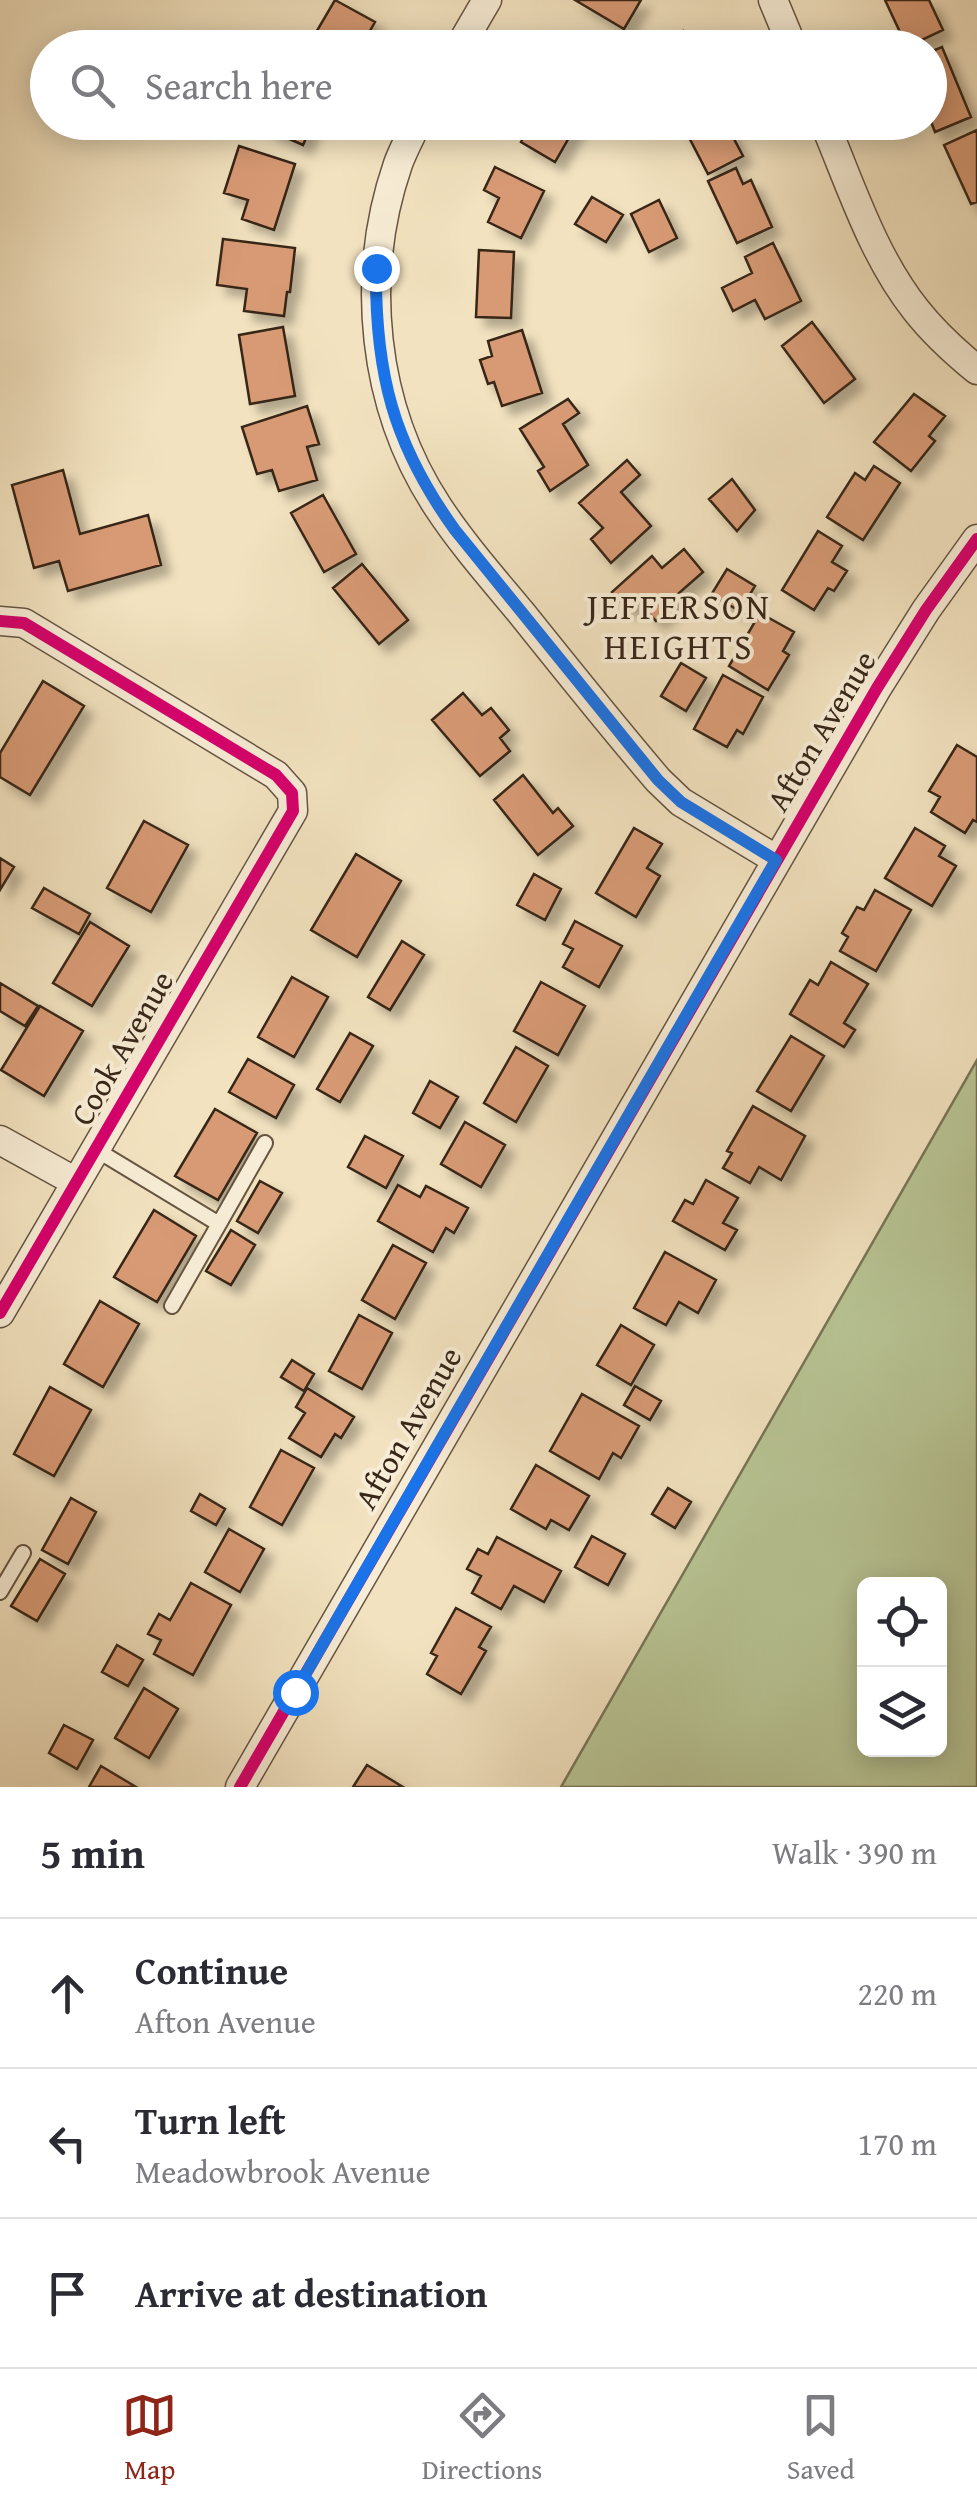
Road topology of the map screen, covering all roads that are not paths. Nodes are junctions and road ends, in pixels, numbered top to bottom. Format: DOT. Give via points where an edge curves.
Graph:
graph roads {
  1 [pos="487,0"];
  2 [pos="773,0"];
  3 [pos="470,30"];
  4 [pos="786,30"];
  5 [pos="409,140"];
  6 [pos="832,140"];
  7 [pos="977,370"];
  8 [pos="977,539"];
  9 [pos="0,621"];
  10 [pos="776,860"];
  11 [pos="0,1140"];
  12 [pos="265,1144"];
  13 [pos="96,1149"];
  14 [pos="76,1182"];
  15 [pos="220,1224"];
  16 [pos="172,1306"];
  17 [pos="0,1313"];
  18 [pos="23,1553"];
  19 [pos="0,1592"];
  20 [pos="240,1787"];
  1 -- 3 [label="street"];
  2 -- 4 [label="street"];
  5 -- 10 [label="street" via="384,212 376,320 391,407 418,474 455,530 658,780 681,802"];
  6 -- 7 [label="street" via="896,281 943,341"];
  8 -- 10 [label="street, Afton Avenue" via="886,672"];
  9 -- 13 [label="street, Cook Avenue" via="24,623 276,775 292,793 292,812"];
  10 -- 20 [label="street, Afton Avenue"];
  11 -- 14 [label="street"];
  12 -- 15 [label="lane"];
  13 -- 14 [label="street, Cook Avenue"];
  13 -- 15 [label="lane"];
  14 -- 17 [label="street, Cook Avenue"];
  15 -- 16 [label="lane"];
  18 -- 19 [label="lane"];
}
